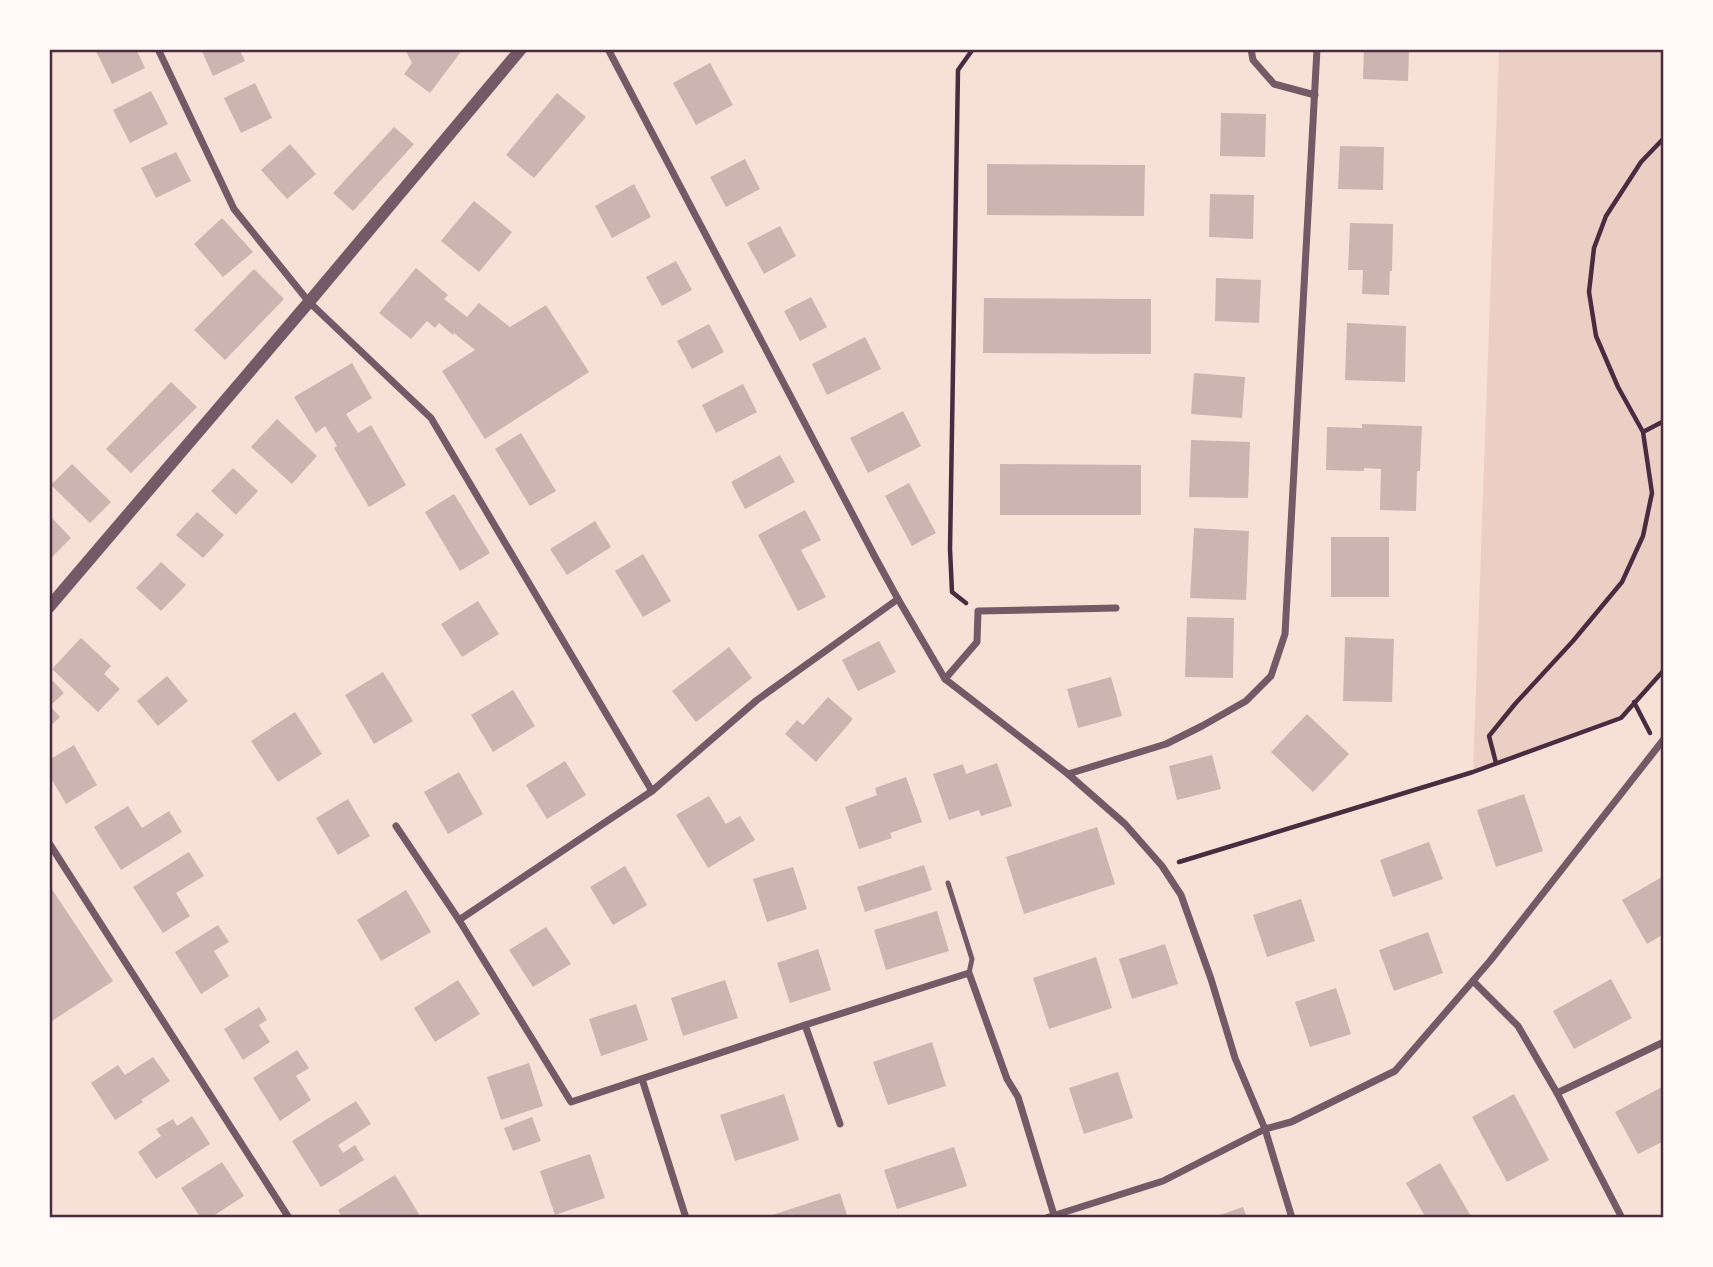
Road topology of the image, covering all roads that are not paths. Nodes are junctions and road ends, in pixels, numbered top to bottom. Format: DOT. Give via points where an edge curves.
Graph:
graph roads {
  1 [pos="158,49"];
  2 [pos="521,49"];
  3 [pos="608,49"];
  4 [pos="1251,49"];
  5 [pos="1317,49"];
  6 [pos="1315,95"];
  7 [pos="309,302"];
  8 [pos="898,599"];
  9 [pos="49,607"];
  10 [pos="1116,608"];
  11 [pos="945,679"];
  12 [pos="1664,739"];
  13 [pos="1069,775"];
  14 [pos="652,791"];
  15 [pos="396,826"];
  16 [pos="49,844"];
  17 [pos="948,883"];
  18 [pos="459,919"];
  19 [pos="969,973"];
  20 [pos="1473,981"];
  21 [pos="805,1025"];
  22 [pos="1664,1042"];
  23 [pos="642,1079"];
  24 [pos="1557,1093"];
  25 [pos="840,1124"];
  26 [pos="1265,1129"];
  27 [pos="1054,1215"];
  28 [pos="289,1218"];
  29 [pos="686,1218"];
  30 [pos="1046,1218"];
  31 [pos="1292,1218"];
  32 [pos="1622,1218"];
  1 -- 7 [label="street" via="234,209"];
  2 -- 7 [label="street"];
  3 -- 8 [label="street"];
  4 -- 6 [label="street" via="1253,60 1274,84"];
  5 -- 6 [label="street"];
  6 -- 13 [label="street" via="1285,634 1271,676 1246,701 1166,744"];
  7 -- 9 [label="street"];
  7 -- 14 [label="street" via="431,418"];
  8 -- 11 [label="street"];
  8 -- 14 [label="street" via="757,700"];
  10 -- 11 [label="street" via="978,611 976,642"];
  11 -- 13 [label="street"];
  12 -- 20 [label="street"];
  13 -- 26 [label="street" via="1125,824 1181,895 1235,1058"];
  14 -- 18 [label="street"];
  15 -- 18 [label="street"];
  16 -- 28 [label="street"];
  17 -- 19 [label="lane" via="972,959"];
  18 -- 23 [label="street" via="571,1102"];
  19 -- 21 [label="street"];
  19 -- 27 [label="street" via="1007,1079 1018,1097"];
  20 -- 24 [label="street" via="1518,1026"];
  20 -- 26 [label="street" via="1395,1071 1291,1122"];
  21 -- 23 [label="street"];
  21 -- 25 [label="street"];
  22 -- 24 [label="street"];
  23 -- 29 [label="street"];
  24 -- 32 [label="street"];
  26 -- 27 [label="street" via="1163,1181"];
  26 -- 31 [label="street"];
  27 -- 30 [label="street"];
}
